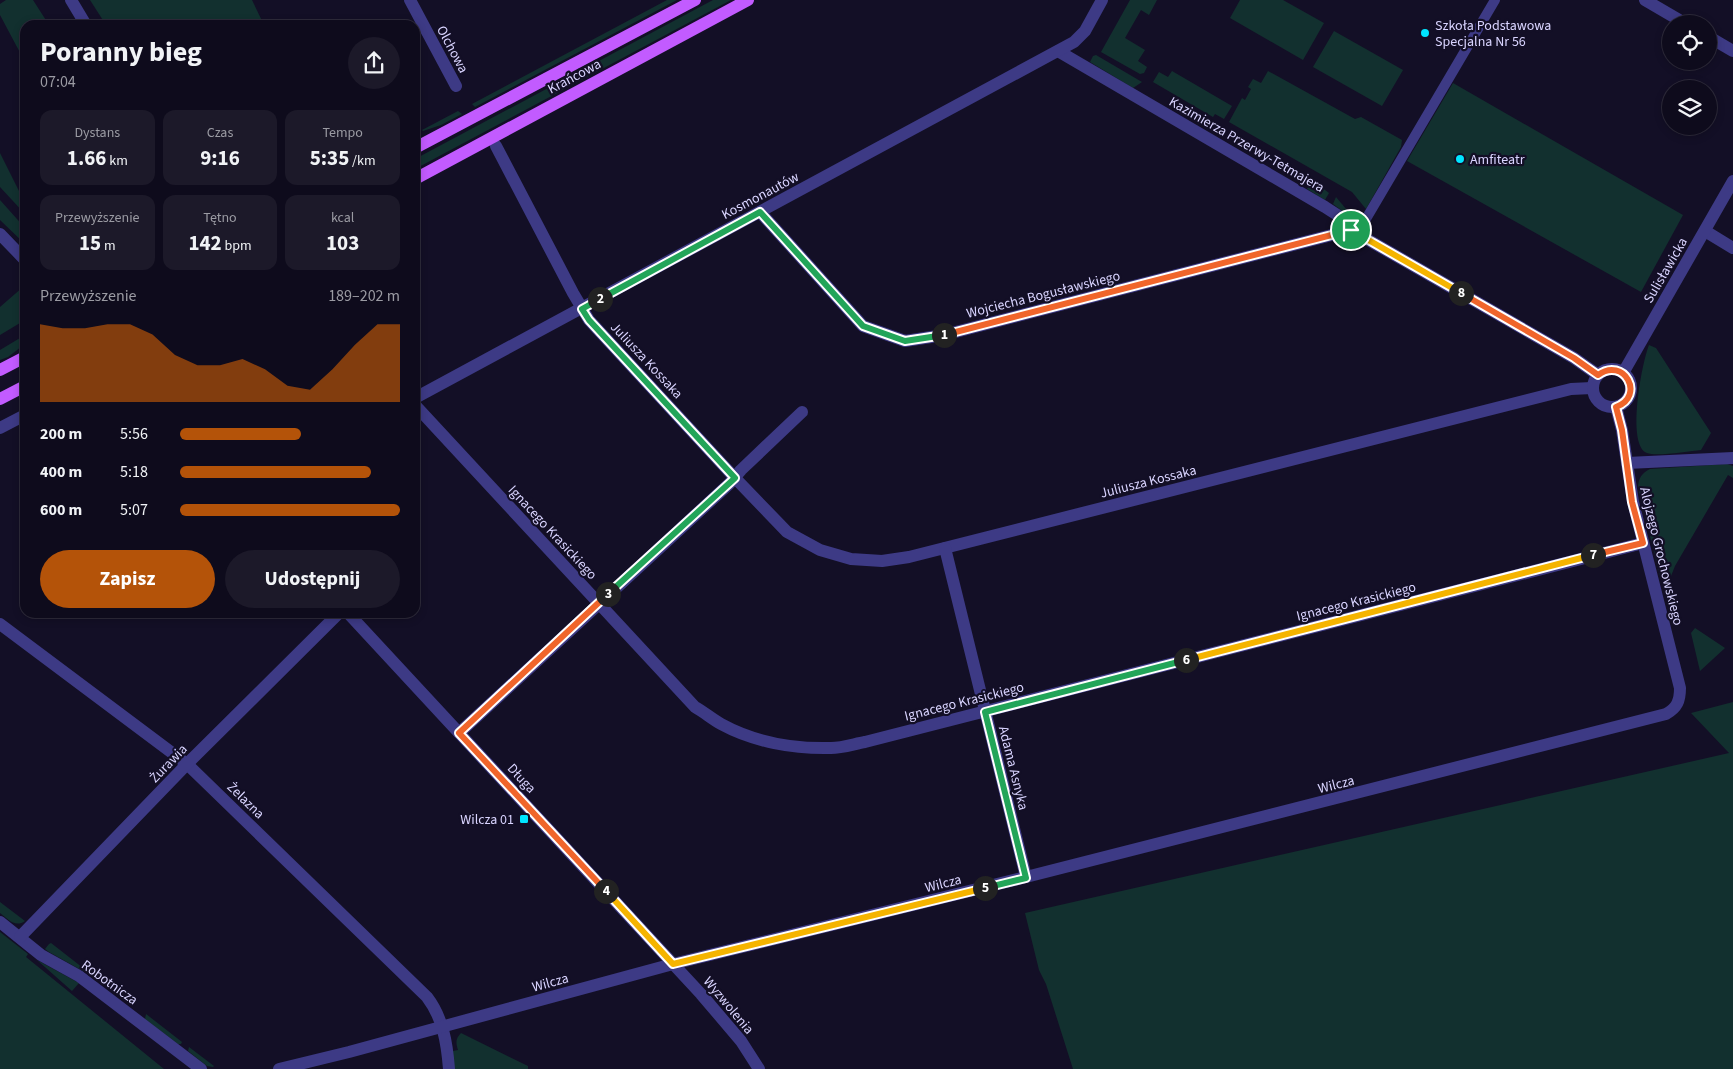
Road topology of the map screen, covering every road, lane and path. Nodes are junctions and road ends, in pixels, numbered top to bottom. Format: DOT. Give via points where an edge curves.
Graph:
graph roads {
  1 [pos="71,0"];
  2 [pos="410,0"];
  3 [pos="695,0"];
  4 [pos="748,0"];
  5 [pos="1102,0"];
  6 [pos="1495,0"];
  7 [pos="1645,0"];
  8 [pos="1671,15"];
  9 [pos="83,20"];
  10 [pos="1717,41"];
  11 [pos="1733,50"];
  12 [pos="1058,51"];
  13 [pos="456,86"];
  14 [pos="420,145"];
  15 [pos="496,146"];
  16 [pos="420,176"];
  17 [pos="1733,181"];
  18 [pos="760,212"];
  19 [pos="1363,224"];
  20 [pos="1351,230"];
  21 [pos="1705,231"];
  22 [pos="0,234"];
  23 [pos="1733,248"];
  24 [pos="20,255"];
  25 [pos="582,309"];
  26 [pos="20,360"];
  27 [pos="0,370"];
  28 [pos="1623,373"];
  29 [pos="1598,375"];
  30 [pos="20,388"];
  31 [pos="1592,388"];
  32 [pos="420,395"];
  33 [pos="0,398"];
  34 [pos="1616,407"];
  35 [pos="420,410"];
  36 [pos="802,412"];
  37 [pos="20,418"];
  38 [pos="0,428"];
  39 [pos="1733,458"];
  40 [pos="1627,463"];
  41 [pos="735,478"];
  42 [pos="1643,543"];
  43 [pos="945,548"];
  44 [pos="599,603"];
  45 [pos="334,618"];
  46 [pos="353,618"];
  47 [pos="0,624"];
  48 [pos="1673,711"];
  49 [pos="985,712"];
  50 [pos="459,733"];
  51 [pos="188,764"];
  52 [pos="1026,878"];
  53 [pos="0,922"];
  54 [pos="20,937"];
  55 [pos="673,964"];
  56 [pos="442,1026"];
  57 [pos="200,1069"];
  58 [pos="279,1069"];
  59 [pos="449,1069"];
  60 [pos="759,1069"];
  1 -- 9 [label="street"];
  2 -- 13 [label="street, Olchowa"];
  3 -- 14 [label="main road, Krańcowa"];
  4 -- 16 [label="main road, Krańcowa"];
  5 -- 12 [label="street, Kosmonautów" via="1080,37"];
  6 -- 19 [label="street"];
  7 -- 8 [label="street"];
  10 -- 11 [label="street"];
  12 -- 18 [label="street, Kosmonautów"];
  12 -- 20 [label="street, Kazimierza Przerwy-Tetmajera" via="1325,207 1342,218"];
  15 -- 25 [label="street, Juliusza Kossaka"];
  17 -- 21 [label="street, Sulisławicka"];
  18 -- 20 [label="street, Wojciecha Bogusławskiego" via="863,326 905,341 944,335"];
  18 -- 25 [label="street, Kosmonautów"];
  20 -- 29 [label="street, Kazimierza Przerwy-Tetmajera" via="1574,358"];
  21 -- 23 [label="street"];
  21 -- 28 [label="street, Sulisławicka"];
  22 -- 24 [label="street"];
  25 -- 32 [label="street, Kosmonautów"];
  25 -- 41 [label="street, Juliusza Kossaka"];
  26 -- 27 [label="main road"];
  28 -- 29 [label="street" via="1610,369"];
  28 -- 34 [label="street" via="1631,390 1624,403"];
  29 -- 31 [label="street"];
  30 -- 33 [label="main road"];
  31 -- 34 [label="street" via="1600,404"];
  31 -- 43 [label="street, Juliusza Kossaka" via="1571,389"];
  34 -- 40 [label="street, Alojzego Grochowskiego"];
  35 -- 44 [label="street, Ignacego Krasickiego"];
  36 -- 41 [label="street"];
  37 -- 38 [label="street"];
  39 -- 40 [label="street"];
  40 -- 42 [label="street, Alojzego Grochowskiego"];
  41 -- 43 [label="street, Juliusza Kossaka" via="787,532 820,550 851,559 882,561"];
  41 -- 44 [label="street"];
  42 -- 48 [label="street, Alojzego Grochowskiego" via="1678,680 1679,702"];
  42 -- 49 [label="street, Ignacego Krasickiego"];
  43 -- 49 [label="street, Adama Asnyka"];
  44 -- 49 [label="street, Ignacego Krasickiego" via="695,707 722,725 772,744 832,748"];
  44 -- 50 [label="street"];
  45 -- 51 [label="street, Żurawia"];
  46 -- 50 [label="street, Długa"];
  47 -- 51 [label="street, Żelazna"];
  48 -- 52 [label="street, Wilcza" via="1657,718"];
  49 -- 52 [label="street, Adama Asnyka"];
  50 -- 55 [label="street, Długa"];
  51 -- 54 [label="street, Żurawia"];
  51 -- 56 [label="street, Żelazna" via="427,997"];
  52 -- 55 [label="street, Wilcza"];
  53 -- 54 [label="street, Robotnicza"];
  54 -- 57 [label="street, Robotnicza" via="41,955 79,976"];
  55 -- 56 [label="street, Wilcza"];
  55 -- 60 [label="street, Wyzwolenia" via="730,1027"];
  56 -- 58 [label="street, Wilcza"];
  56 -- 59 [label="street, Żelazna"];
}
